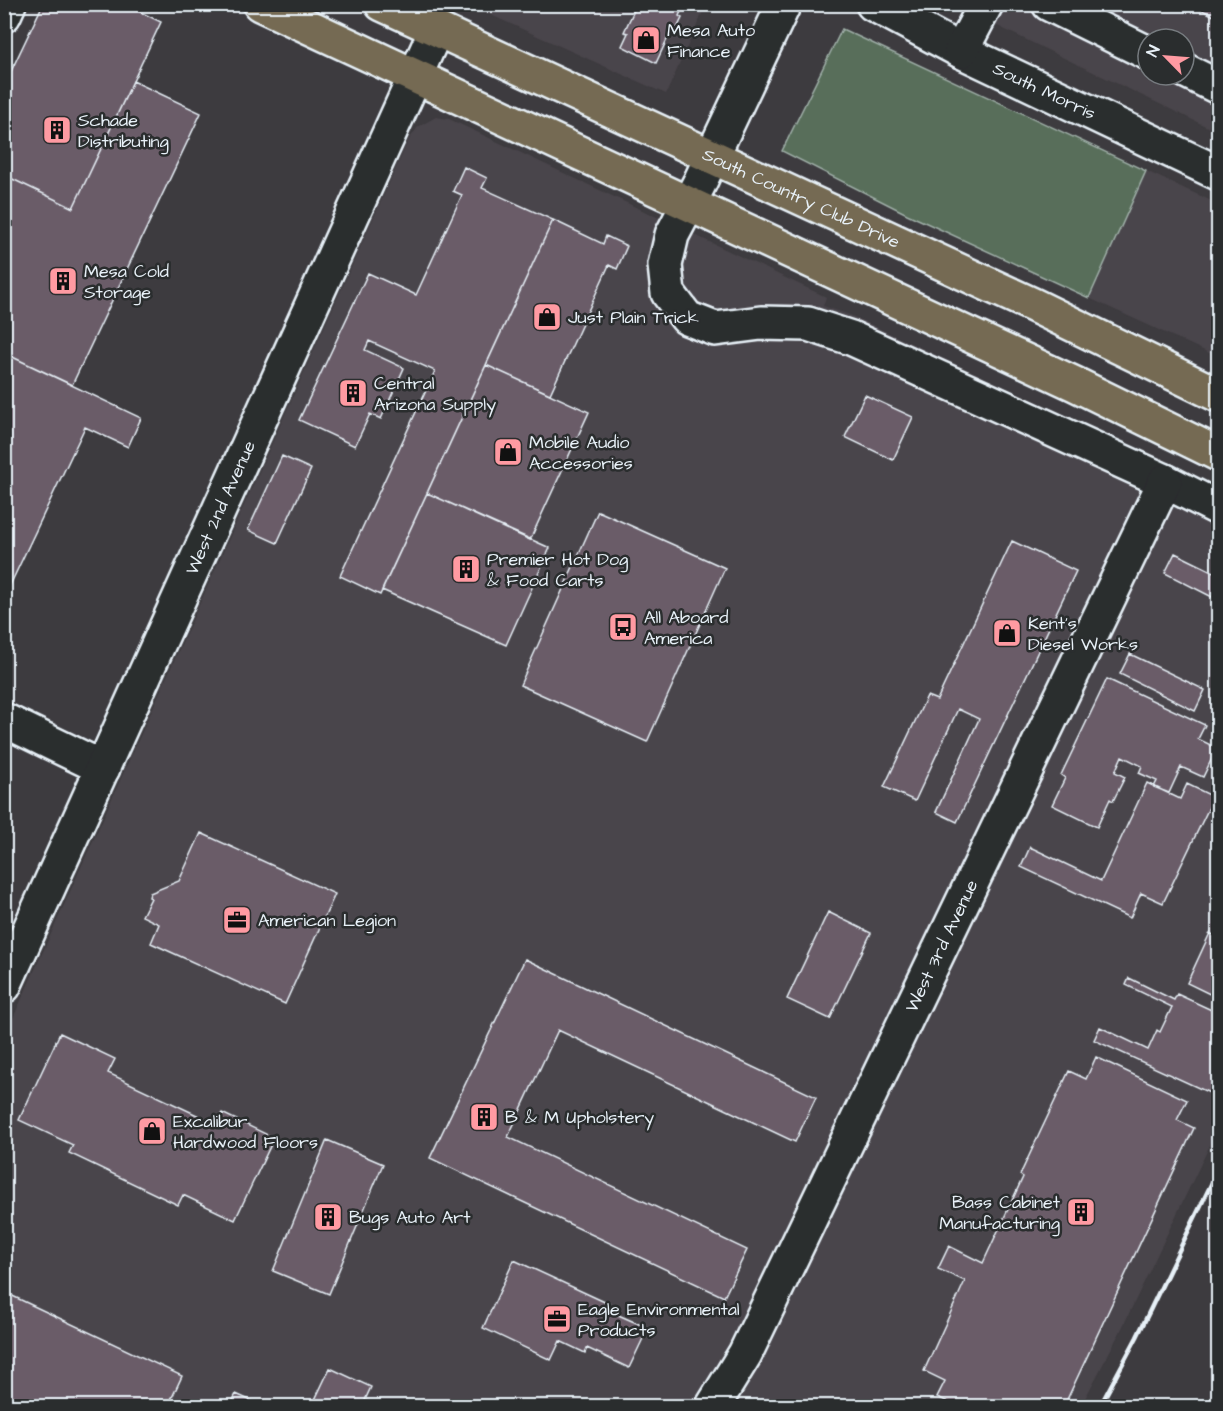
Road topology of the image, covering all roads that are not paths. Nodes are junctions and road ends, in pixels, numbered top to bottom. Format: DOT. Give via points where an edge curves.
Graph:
graph roads {
  1 [pos="9,4"];
  2 [pos="260,4"];
  3 [pos="382,4"];
  4 [pos="784,4"];
  5 [pos="873,4"];
  6 [pos="986,4"];
  7 [pos="1049,4"];
  8 [pos="4,15"];
  9 [pos="436,30"];
  10 [pos="1136,47"];
  11 [pos="961,51"];
  12 [pos="1196,76"];
  13 [pos="415,77"];
  14 [pos="1218,87"];
  15 [pos="1218,173"];
  16 [pos="700,181"];
  17 [pos="1218,395"];
  18 [pos="1218,454"];
  19 [pos="1165,481"];
  20 [pos="1218,508"];
  21 [pos="4,720"];
  22 [pos="103,768"];
  23 [pos="4,986"];
  24 [pos="713,1407"];
  1 -- 8 [label="street"];
  2 -- 13 [label="main road, South Country Club Drive"];
  3 -- 9 [label="main road, South Country Club Drive"];
  4 -- 16 [label="street"];
  5 -- 11 [label="street, South Morris"];
  6 -- 11 [label="street"];
  7 -- 10 [label="street"];
  9 -- 13 [label="street, West 2nd Avenue"];
  9 -- 16 [label="main road, South Country Club Drive"];
  11 -- 15 [label="street, South Morris"];
  12 -- 14 [label="street"];
  13 -- 16 [label="main road, South Country Club Drive"];
  13 -- 22 [label="street, West 2nd Avenue"];
  16 -- 17 [label="main road, South Country Club Drive" via="1033,305"];
  16 -- 18 [label="main road, South Country Club Drive"];
  16 -- 19 [label="street" via="672,235 665,265 668,293 687,318 715,328 761,323 808,324 851,338"];
  19 -- 20 [label="street"];
  19 -- 24 [label="street, West 3rd Avenue" via="745,1354"];
  21 -- 22 [label="street"];
  22 -- 23 [label="street, West 2nd Avenue"];
}
